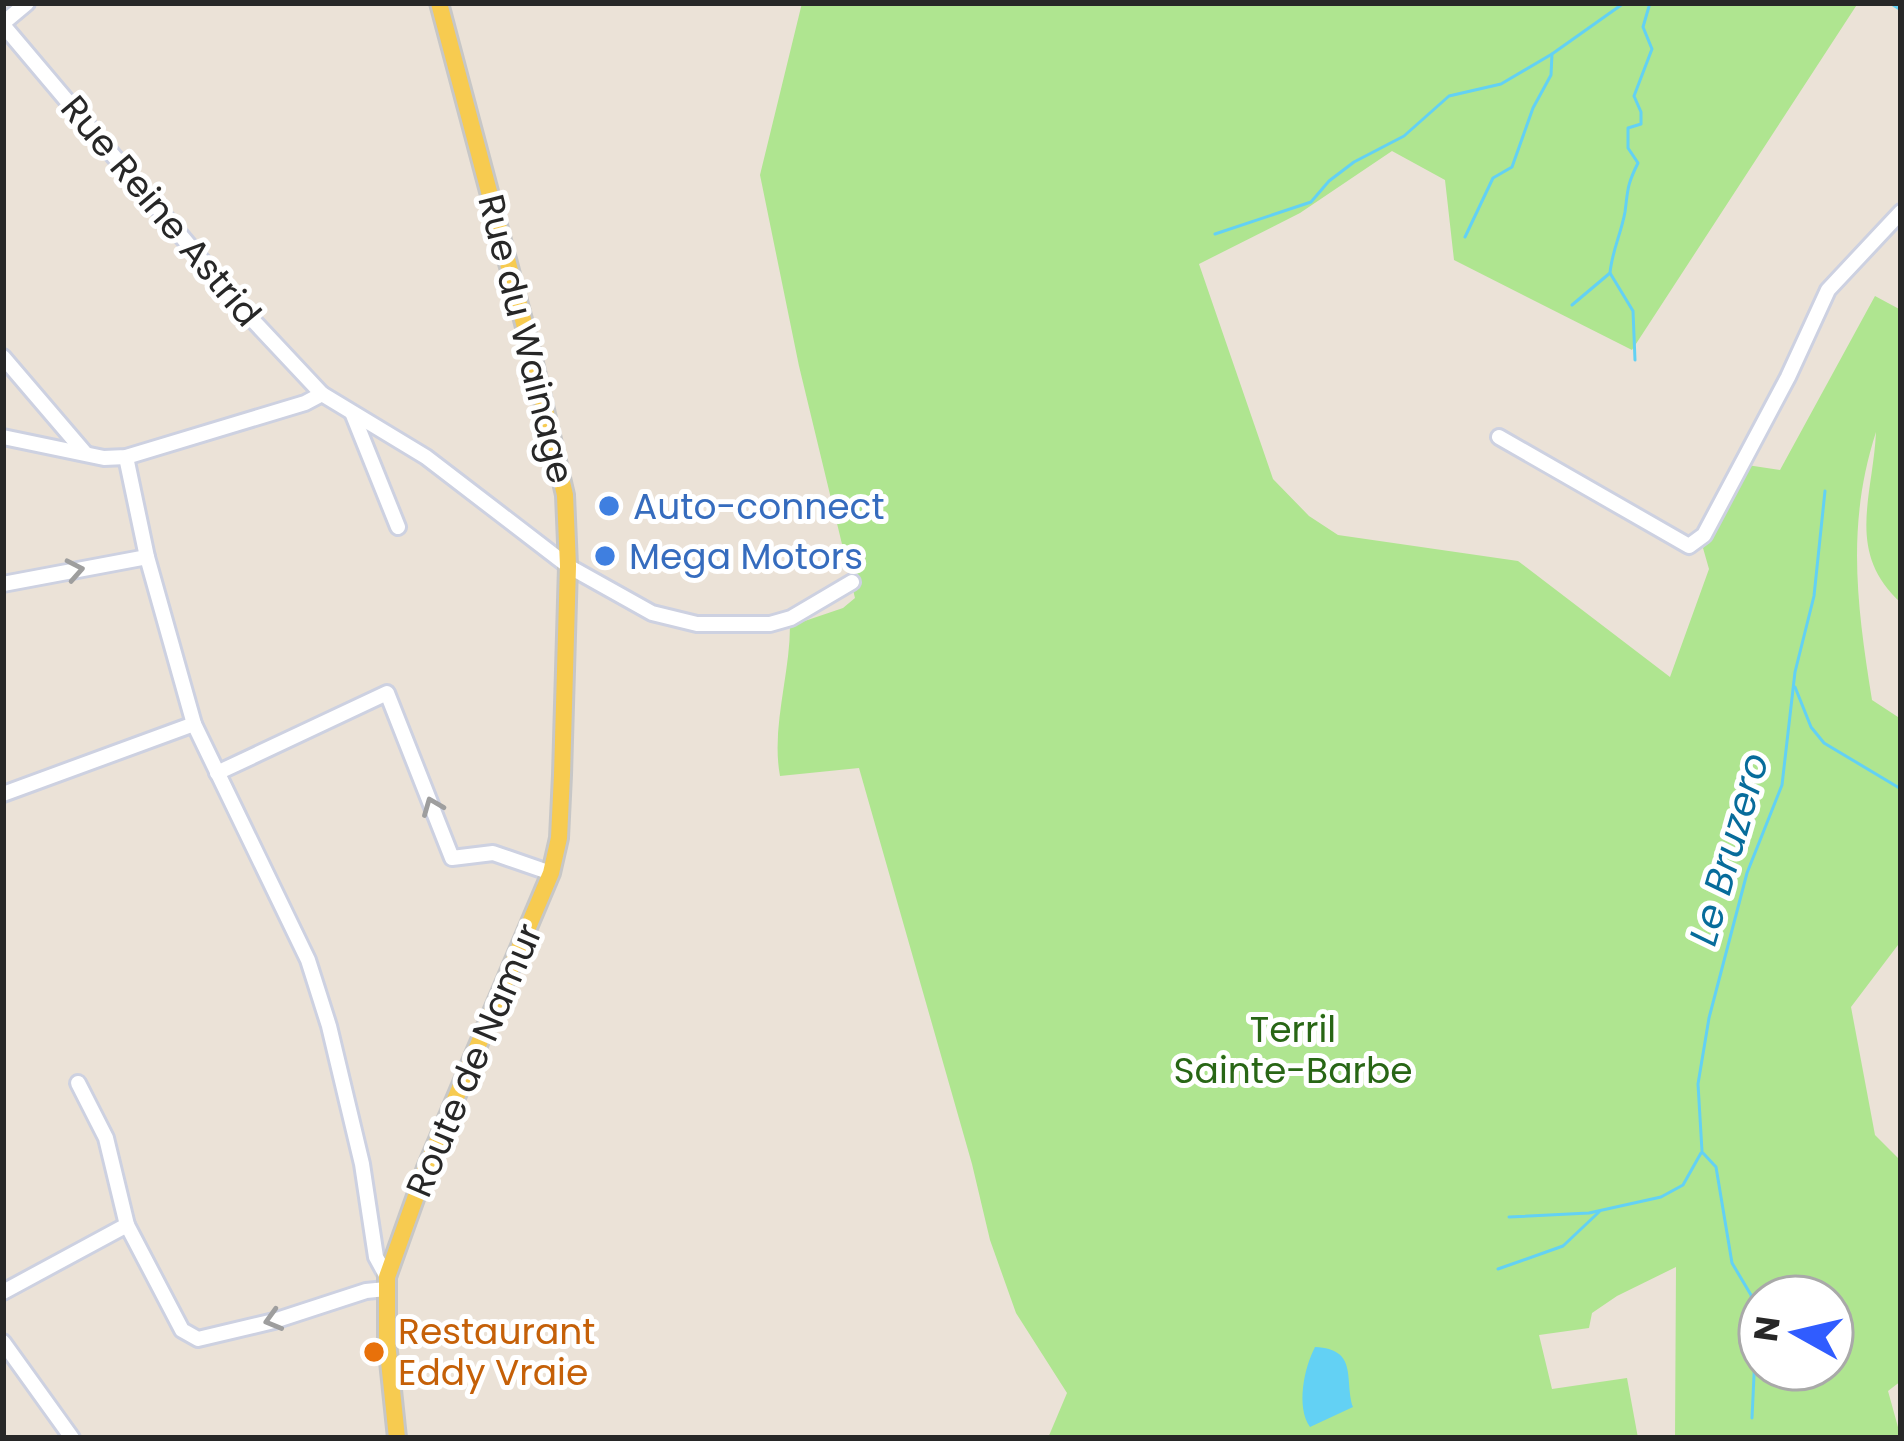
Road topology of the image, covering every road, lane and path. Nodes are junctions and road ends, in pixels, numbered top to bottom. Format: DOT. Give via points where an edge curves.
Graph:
graph roads {
  1 [pos="27,3"];
  2 [pos="439,3"];
  3 [pos="3,24"];
  4 [pos="1901,212"];
  5 [pos="3,357"];
  6 [pos="322,394"];
  7 [pos="353,413"];
  8 [pos="3,436"];
  9 [pos="1499,436"];
  10 [pos="85,453"];
  11 [pos="126,457"];
  12 [pos="398,527"];
  13 [pos="147,556"];
  14 [pos="568,566"];
  15 [pos="852,582"];
  16 [pos="3,584"];
  17 [pos="565,681"];
  18 [pos="194,724"];
  19 [pos="217,773"];
  20 [pos="3,794"];
  21 [pos="551,873"];
  22 [pos="78,1083"];
  23 [pos="127,1225"];
  24 [pos="386,1283"];
  25 [pos="3,1292"];
  26 [pos="3,1342"];
  27 [pos="68,1437"];
  28 [pos="397,1438"];
  1 -- 3 [label="street"];
  2 -- 14 [label="main road, Rue du Wainage" via="560,474"];
  3 -- 6 [label="street, Rue Reine Astrid"];
  4 -- 9 [label="street" via="1828,290 1704,535 1689,546"];
  5 -- 10 [label="street"];
  6 -- 7 [label="street, Rue Reine Astrid"];
  6 -- 11 [label="street"];
  7 -- 12 [label="street"];
  7 -- 14 [label="street, Rue Reine Astrid" via="426,457"];
  8 -- 10 [label="street"];
  10 -- 11 [label="street"];
  11 -- 13 [label="street"];
  16 -- 13 [label="street, one-way"];
  13 -- 18 [label="street"];
  14 -- 15 [label="street, Rue Reine Astrid" via="652,613 698,624 770,624"];
  14 -- 17 [label="main road, Rue du Wainage"];
  17 -- 21 [label="main road, Route de Namur"];
  18 -- 19 [label="street"];
  18 -- 20 [label="street"];
  21 -- 19 [label="street, one-way" via="493,853 452,858 387,693"];
  19 -- 24 [label="street" via="308,960"];
  21 -- 24 [label="main road, Route de Namur"];
  22 -- 23 [label="street" via="106,1138"];
  24 -- 23 [label="street, one-way" via="198,1339 182,1330"];
  23 -- 25 [label="street"];
  24 -- 28 [label="main road, Route de Namur"];
  26 -- 27 [label="street"];
}
